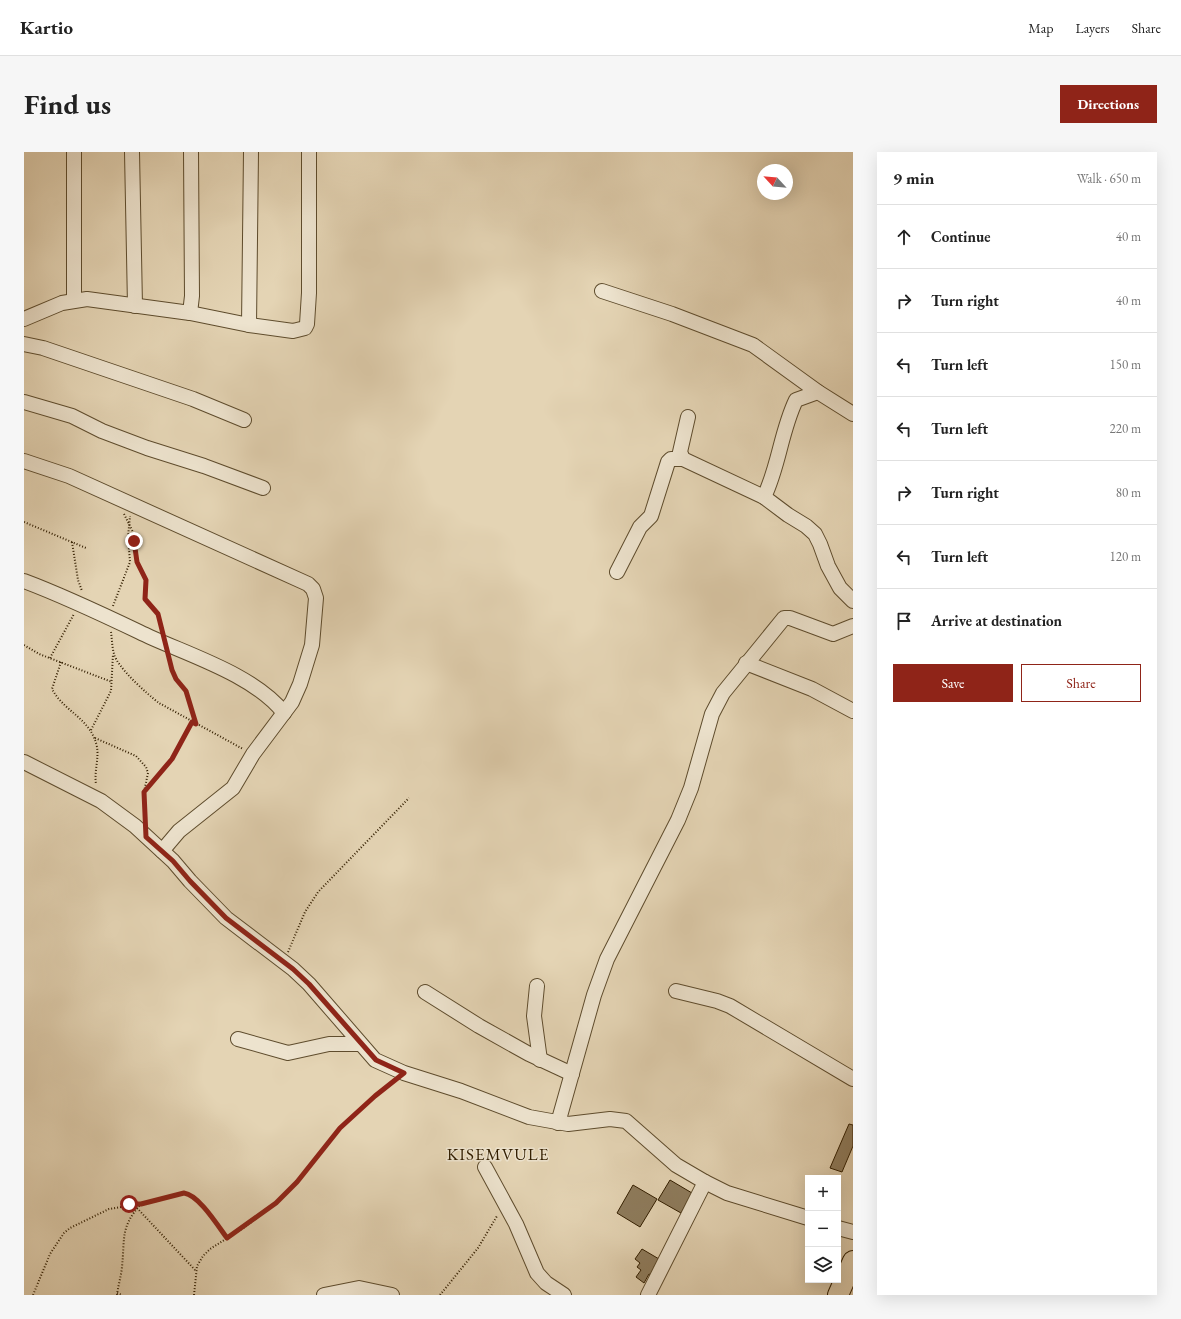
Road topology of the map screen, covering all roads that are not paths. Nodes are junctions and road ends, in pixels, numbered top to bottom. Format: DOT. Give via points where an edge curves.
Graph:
graph roads {
  1 [pos="74,152"];
  2 [pos="132,152"];
  3 [pos="191,152"];
  4 [pos="251,152"];
  5 [pos="309,152"];
  6 [pos="602,291"];
  7 [pos="74,300"];
  8 [pos="135,306"];
  9 [pos="190,313"];
  10 [pos="24,319"];
  11 [pos="249,325"];
  12 [pos="24,344"];
  13 [pos="818,392"];
  14 [pos="24,402"];
  15 [pos="853,414"];
  16 [pos="688,417"];
  17 [pos="244,420"];
  18 [pos="683,459"];
  19 [pos="24,461"];
  20 [pos="263,488"];
  21 [pos="764,497"];
  22 [pos="617,572"];
  23 [pos="24,581"];
  24 [pos="853,601"];
  25 [pos="853,626"];
  26 [pos="746,663"];
  27 [pos="853,712"];
  28 [pos="284,713"];
  29 [pos="24,762"];
  30 [pos="162,851"];
  31 [pos="537,986"];
  32 [pos="676,991"];
  33 [pos="425,992"];
  34 [pos="238,1039"];
  35 [pos="360,1044"];
  36 [pos="540,1060"];
  37 [pos="572,1074"];
  38 [pos="853,1079"];
  39 [pos="558,1123"];
  40 [pos="485,1168"];
  41 [pos="706,1182"];
  42 [pos="805,1217"];
  43 [pos="841,1229"];
  44 [pos="853,1232"];
  45 [pos="853,1261"];
  46 [pos="324,1295"];
  47 [pos="392,1295"];
  48 [pos="564,1295"];
  49 [pos="648,1295"];
  50 [pos="838,1295"];
  1 -- 7 [label="street"];
  2 -- 8 [label="street"];
  3 -- 9 [label="street"];
  4 -- 11 [label="street"];
  5 -- 11 [label="street" via="309,293 306,327 293,330"];
  6 -- 13 [label="street" via="753,345"];
  7 -- 8 [label="street" via="87,299"];
  7 -- 10 [label="street"];
  8 -- 9 [label="street"];
  9 -- 11 [label="street"];
  12 -- 17 [label="street" via="43,348"];
  13 -- 15 [label="street"];
  13 -- 21 [label="street" via="796,400 784,431 774,474"];
  14 -- 20 [label="street" via="72,416 146,448"];
  16 -- 18 [label="street" via="680,452"];
  18 -- 21 [label="street"];
  18 -- 22 [label="street" via="671,459 668,462 651,516 640,527"];
  19 -- 28 [label="street" via="69,476 308,584 316,598 312,645 300,684"];
  21 -- 24 [label="street" via="811,530 840,588"];
  23 -- 28 [label="street" via="209,662 246,682 268,697"];
  25 -- 26 [label="street" via="836,634 784,618"];
  26 -- 27 [label="street" via="812,689"];
  26 -- 37 [label="street" via="717,703 691,788 678,820 607,959"];
  28 -- 30 [label="street" via="253,754 232,788 179,832"];
  29 -- 30 [label="street" via="101,801 121,814"];
  30 -- 35 [label="street" via="226,918 309,984"];
  31 -- 36 [label="street" via="534,1016"];
  32 -- 38 [label="street" via="717,1001 735,1009"];
  33 -- 36 [label="street"];
  34 -- 35 [label="street" via="288,1053 329,1044"];
  35 -- 39 [label="street" via="376,1060 404,1073 462,1091 530,1117"];
  36 -- 37 [label="street"];
  37 -- 39 [label="street"];
  39 -- 41 [label="street" via="610,1119 626,1121 676,1165"];
  40 -- 48 [label="street" via="506,1203 537,1272 546,1283"];
  41 -- 42 [label="street" via="727,1193"];
  41 -- 49 [label="street"];
  43 -- 44 [label="street"];
  45 -- 50 [label="highway"];
  46 -- 47 [label="street" via="359,1288"];
}
